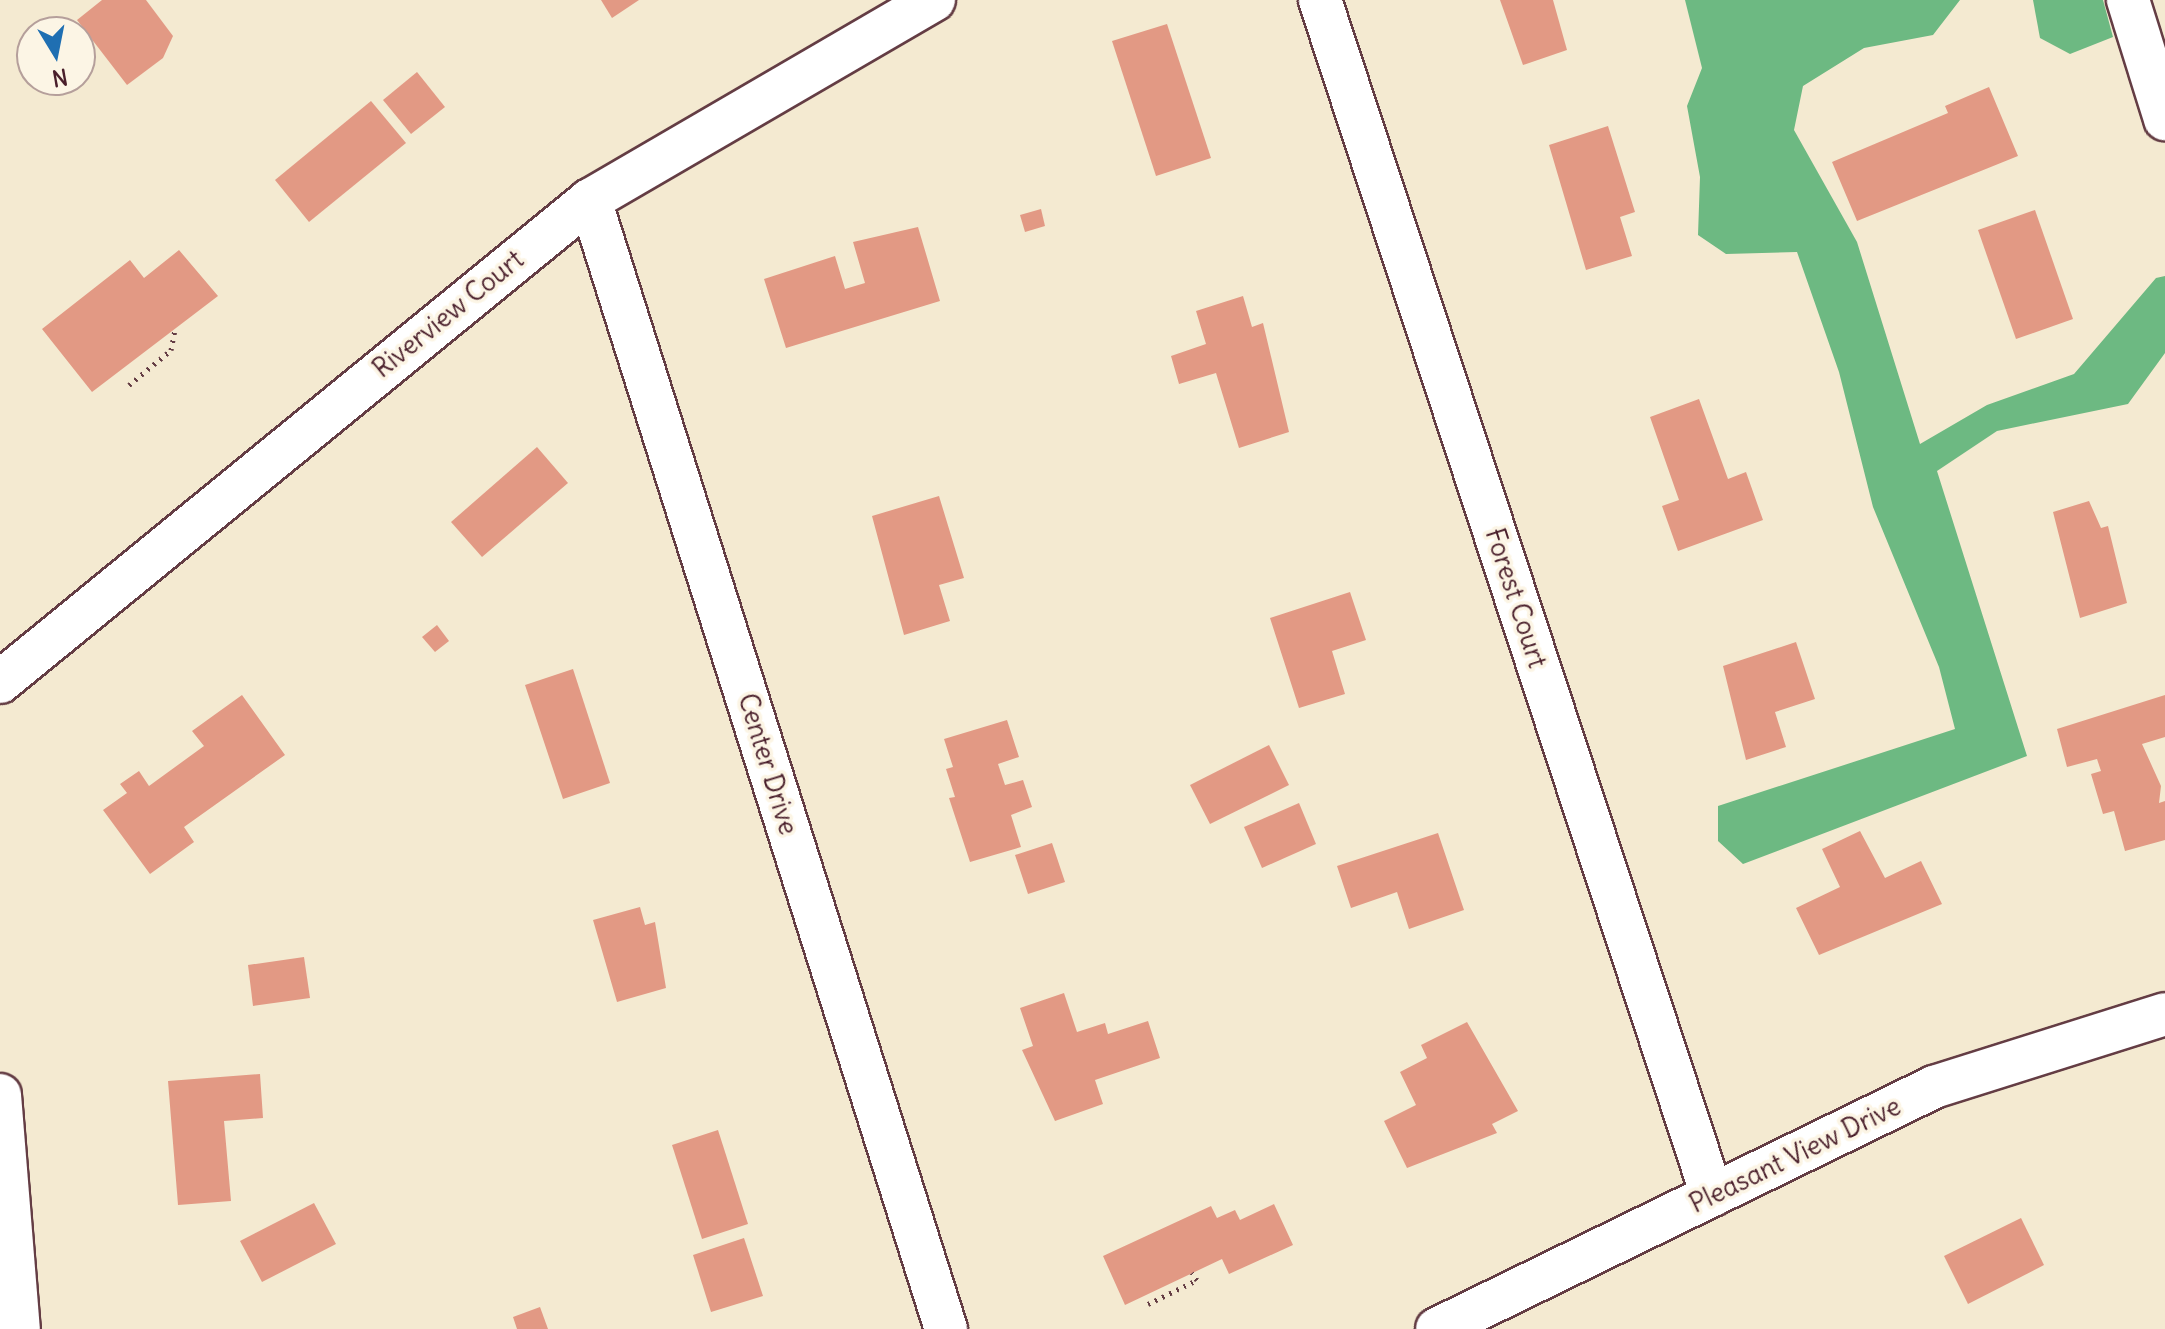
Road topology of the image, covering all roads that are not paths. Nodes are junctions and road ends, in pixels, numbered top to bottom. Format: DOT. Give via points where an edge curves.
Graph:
graph roads {
  1 [pos="934,0"];
  2 [pos="1320,0"];
  3 [pos="2128,0"];
  4 [pos="2165,119"];
  5 [pos="590,200"];
  6 [pos="0,682"];
  7 [pos="2165,1014"];
  8 [pos="0,1095"];
  9 [pos="1712,1195"];
  10 [pos="19,1329"];
  11 [pos="946,1329"];
  12 [pos="1437,1329"];
  1 -- 5 [label="street, Riverview Court"];
  2 -- 9 [label="street, Forest Court"];
  3 -- 4 [label="street"];
  5 -- 6 [label="street, Riverview Court"];
  5 -- 11 [label="street, Center Drive"];
  7 -- 9 [label="street, Pleasant View Drive" via="1934,1087"];
  8 -- 10 [label="street"];
  9 -- 12 [label="street, Pleasant View Drive"];
}
